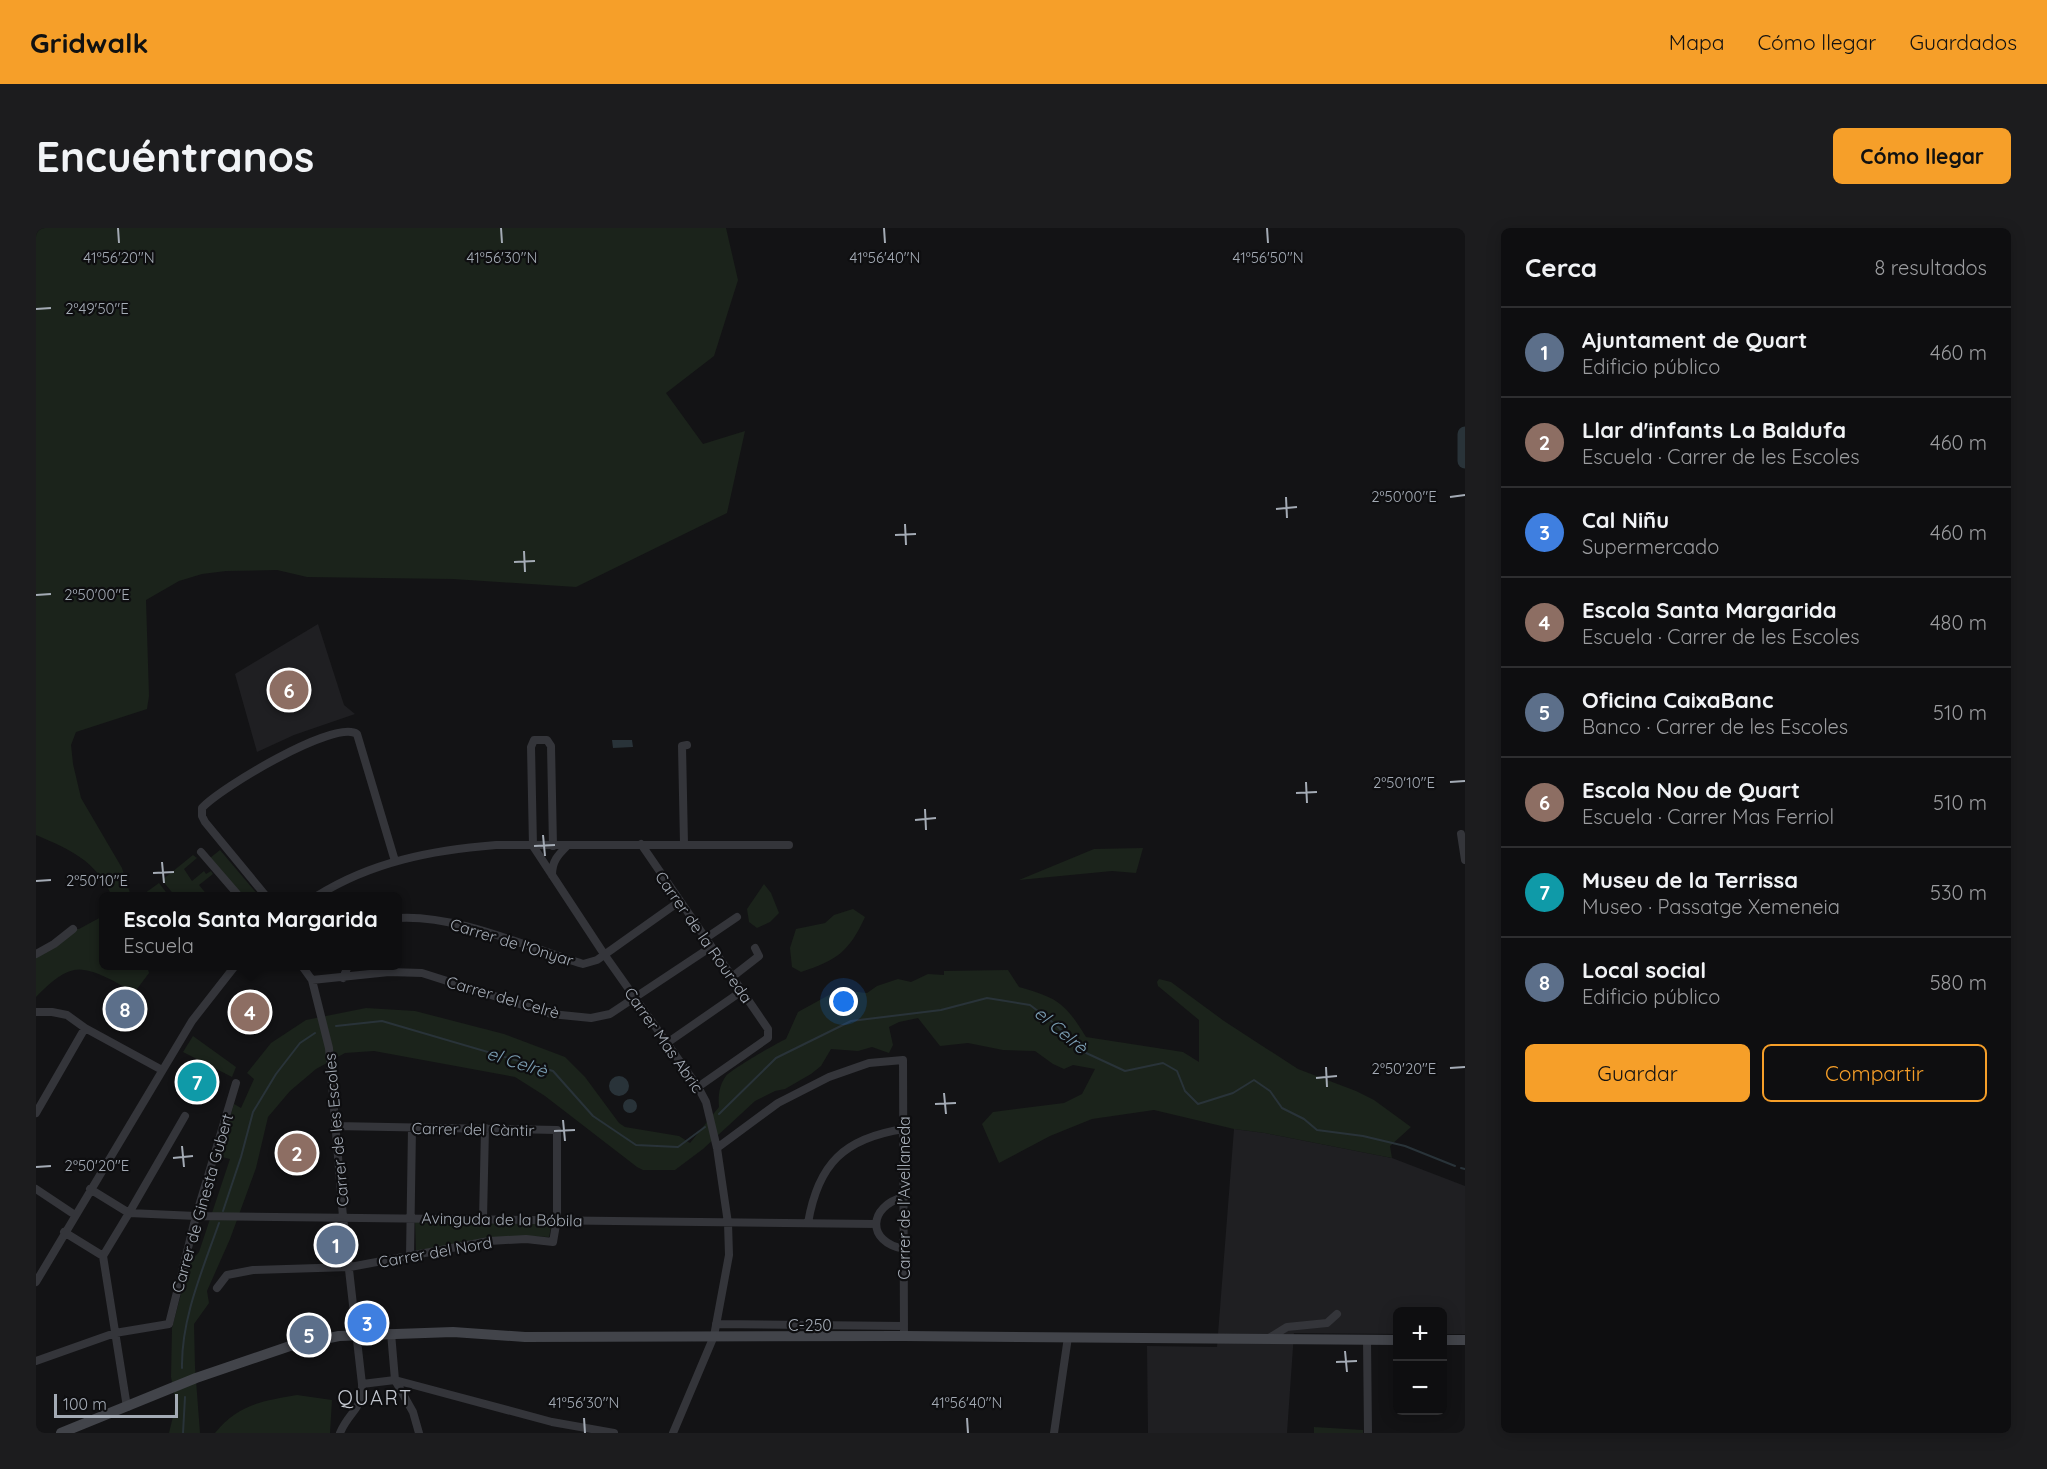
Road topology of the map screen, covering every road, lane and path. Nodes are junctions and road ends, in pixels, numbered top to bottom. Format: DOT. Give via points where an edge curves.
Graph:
graph roads {
  1 [pos="687,745"];
  2 [pos="1461,834"];
  3 [pos="641,844"];
  4 [pos="684,844"];
  5 [pos="789,845"];
  6 [pos="533,846"];
  7 [pos="553,846"];
  8 [pos="567,846"];
  9 [pos="201,852"];
  10 [pos="1465,860"];
  11 [pos="395,861"];
  12 [pos="552,876"];
  13 [pos="235,892"];
  14 [pos="262,892"];
  15 [pos="326,892"];
  16 [pos="680,901"];
  17 [pos="737,917"];
  18 [pos="402,918"];
  19 [pos="73,929"];
  20 [pos="706,938"];
  21 [pos="711,946"];
  22 [pos="755,948"];
  23 [pos="36,954"];
  24 [pos="604,954"];
  25 [pos="232,970"];
  26 [pos="305,970"];
  27 [pos="346,970"];
  28 [pos="732,977"];
  29 [pos="343,978"];
  30 [pos="312,980"];
  31 [pos="742,991"];
  32 [pos="635,998"];
  33 [pos="36,1012"];
  34 [pos="86,1028"];
  35 [pos="667,1043"];
  36 [pos="162,1070"];
  37 [pos="236,1083"];
  38 [pos="698,1087"];
  39 [pos="36,1113"];
  40 [pos="185,1116"];
  41 [pos="335,1126"];
  42 [pos="412,1128"];
  43 [pos="485,1128"];
  44 [pos="904,1129"];
  45 [pos="717,1148"];
  46 [pos="90,1189"];
  47 [pos="36,1190"];
  48 [pos="903,1197"];
  49 [pos="129,1213"];
  50 [pos="75,1215"];
  51 [pos="196,1216"];
  52 [pos="343,1217"];
  53 [pos="410,1218"];
  54 [pos="483,1219"];
  55 [pos="557,1219"];
  56 [pos="808,1222"];
  57 [pos="728,1223"];
  58 [pos="876,1224"];
  59 [pos="64,1232"];
  60 [pos="904,1249"];
  61 [pos="103,1256"];
  62 [pos="410,1256"];
  63 [pos="350,1267"];
  64 [pos="36,1282"];
  65 [pos="217,1288"];
  66 [pos="1337,1314"];
  67 [pos="715,1330"];
  68 [pos="904,1331"];
  69 [pos="115,1333"];
  70 [pos="391,1334"];
  71 [pos="358,1335"];
  72 [pos="1068,1336"];
  73 [pos="1269,1338"];
  74 [pos="1368,1340"];
  75 [pos="1393,1340"];
  76 [pos="1447,1340"];
  77 [pos="1465,1340"];
  78 [pos="36,1361"];
  79 [pos="395,1380"];
  80 [pos="362,1384"];
  81 [pos="127,1407"];
  82 [pos="61,1433"];
  83 [pos="340,1433"];
  84 [pos="419,1433"];
  85 [pos="614,1433"];
  86 [pos="673,1433"];
  87 [pos="1054,1433"];
  88 [pos="1368,1433"];
  1 -- 4 [label="street" via="682,746"];
  2 -- 10 [label="street"];
  3 -- 4 [label="street"];
  3 -- 8 [label="street"];
  3 -- 16 [label="street, Carrer de la Roureda"];
  4 -- 5 [label="street"];
  6 -- 7 [label="street"];
  6 -- 7 [label="street" via="531,747 534,740 547,740 551,746"];
  6 -- 11 [label="street" via="452,849"];
  6 -- 12 [label="street, Carrer Mas Abric"];
  7 -- 8 [label="street"];
  8 -- 12 [label="street" via="552,865"];
  9 -- 13 [label="street"];
  11 -- 14 [label="street" via="357,734 345,730 249,774 202,808 205,822"];
  11 -- 15 [label="street"];
  12 -- 24 [label="street, Carrer Mas Abric"];
  16 -- 20 [label="street, Carrer de la Roureda"];
  16 -- 24 [label="street, Carrer de l'Onyar"];
  17 -- 20 [label="street"];
  18 -- 24 [label="street, Carrer de l'Onyar" via="454,923 583,964"];
  19 -- 23 [label="street"];
  20 -- 21 [label="street, Carrer de la Roureda"];
  21 -- 28 [label="street, Carrer de la Roureda"];
  21 -- 32 [label="street, Carrer del Celrè"];
  22 -- 28 [label="street" via="759,956"];
  24 -- 32 [label="street, Carrer Mas Abric"];
  25 -- 36 [label="street" via="195,1017"];
  26 -- 30 [label="street, Carrer de les Escoles"];
  27 -- 29 [label="street"];
  28 -- 31 [label="street, Carrer de la Roureda"];
  29 -- 30 [label="street, Carrer del Celrè"];
  29 -- 32 [label="street, Carrer del Celrè" via="389,972 422,973 551,1014 591,1018 610,1014"];
  30 -- 41 [label="street, Carrer de les Escoles" via="329,1048"];
  31 -- 35 [label="street"];
  31 -- 38 [label="street, Carrer de la Roureda" via="768,1029 768,1038"];
  32 -- 35 [label="street, Carrer Mas Abric"];
  33 -- 34 [label="street" via="67,1015"];
  34 -- 36 [label="street"];
  34 -- 39 [label="street"];
  35 -- 38 [label="street, Carrer Mas Abric"];
  36 -- 46 [label="street"];
  37 -- 51 [label="street, Carrer de Ginesta Gubert"];
  38 -- 45 [label="street, Carrer Mas Abric" via="706,1102"];
  40 -- 49 [label="street"];
  41 -- 42 [label="street, Carrer del Càntir"];
  41 -- 52 [label="street, Carrer de les Escoles"];
  42 -- 43 [label="street, Carrer del Càntir"];
  42 -- 53 [label="street"];
  43 -- 54 [label="street"];
  43 -- 55 [label="street, Carrer del Càntir" via="557,1130"];
  44 -- 45 [label="street, Carrer de l'Avellaneda" via="903,1060 869,1063 829,1077 778,1103"];
  44 -- 48 [label="street, Carrer de l'Avellaneda"];
  44 -- 56 [label="street" via="864,1138 845,1150 820,1179"];
  45 -- 57 [label="street, Carrer Mas Abric"];
  46 -- 49 [label="street"];
  46 -- 50 [label="street"];
  47 -- 50 [label="street"];
  48 -- 58 [label="street" via="884,1205"];
  48 -- 60 [label="street, Carrer de l'Avellaneda"];
  49 -- 51 [label="street, Avinguda de la Bóbila"];
  49 -- 61 [label="street"];
  50 -- 59 [label="street"];
  51 -- 52 [label="street, Avinguda de la Bóbila"];
  51 -- 69 [label="street, Carrer de Ginesta Gubert" via="169,1324"];
  52 -- 53 [label="street, Avinguda de la Bóbila"];
  52 -- 63 [label="street, Carrer de les Escoles"];
  53 -- 54 [label="street, Avinguda de la Bóbila"];
  53 -- 62 [label="street"];
  54 -- 55 [label="street, Avinguda de la Bóbila"];
  55 -- 57 [label="street, Avinguda de la Bóbila"];
  55 -- 62 [label="street, Carrer del Nord" via="552,1242 489,1241"];
  56 -- 57 [label="street, Avinguda de la Bóbila"];
  56 -- 58 [label="street, Avinguda de la Bóbila"];
  57 -- 67 [label="street, Carrer Mas Abric" via="729,1255"];
  58 -- 60 [label="street" via="878,1233 891,1247"];
  59 -- 61 [label="street"];
  59 -- 64 [label="street"];
  60 -- 68 [label="street, Carrer de l'Avellaneda"];
  61 -- 69 [label="street"];
  62 -- 63 [label="street, Carrer del Nord"];
  63 -- 65 [label="street, Carrer del Nord" via="253,1270 228,1275"];
  63 -- 71 [label="street, Carrer de les Escoles"];
  66 -- 73 [label="street" via="1327,1323 1287,1327"];
  67 -- 68 [label="main road, C-250"];
  67 -- 70 [label="main road, C-250" via="525,1337 453,1332"];
  67 -- 86 [label="street, Carrer Mas Abric"];
  68 -- 72 [label="main road, C-250"];
  69 -- 78 [label="street"];
  69 -- 81 [label="street"];
  70 -- 71 [label="main road, C-250"];
  70 -- 79 [label="street"];
  71 -- 80 [label="street, Carrer de les Escoles"];
  71 -- 81 [label="main road, C-250" via="290,1346"];
  72 -- 73 [label="main road, C-250"];
  72 -- 87 [label="street"];
  73 -- 74 [label="main road, C-250"];
  74 -- 75 [label="main road, C-250"];
  74 -- 88 [label="street"];
  76 -- 77 [label="main road"];
  79 -- 80 [label="street"];
  79 -- 84 [label="street" via="413,1412"];
  79 -- 85 [label="street" via="552,1422"];
  80 -- 83 [label="street" via="359,1405"];
  81 -- 82 [label="main road, C-250"];
}
